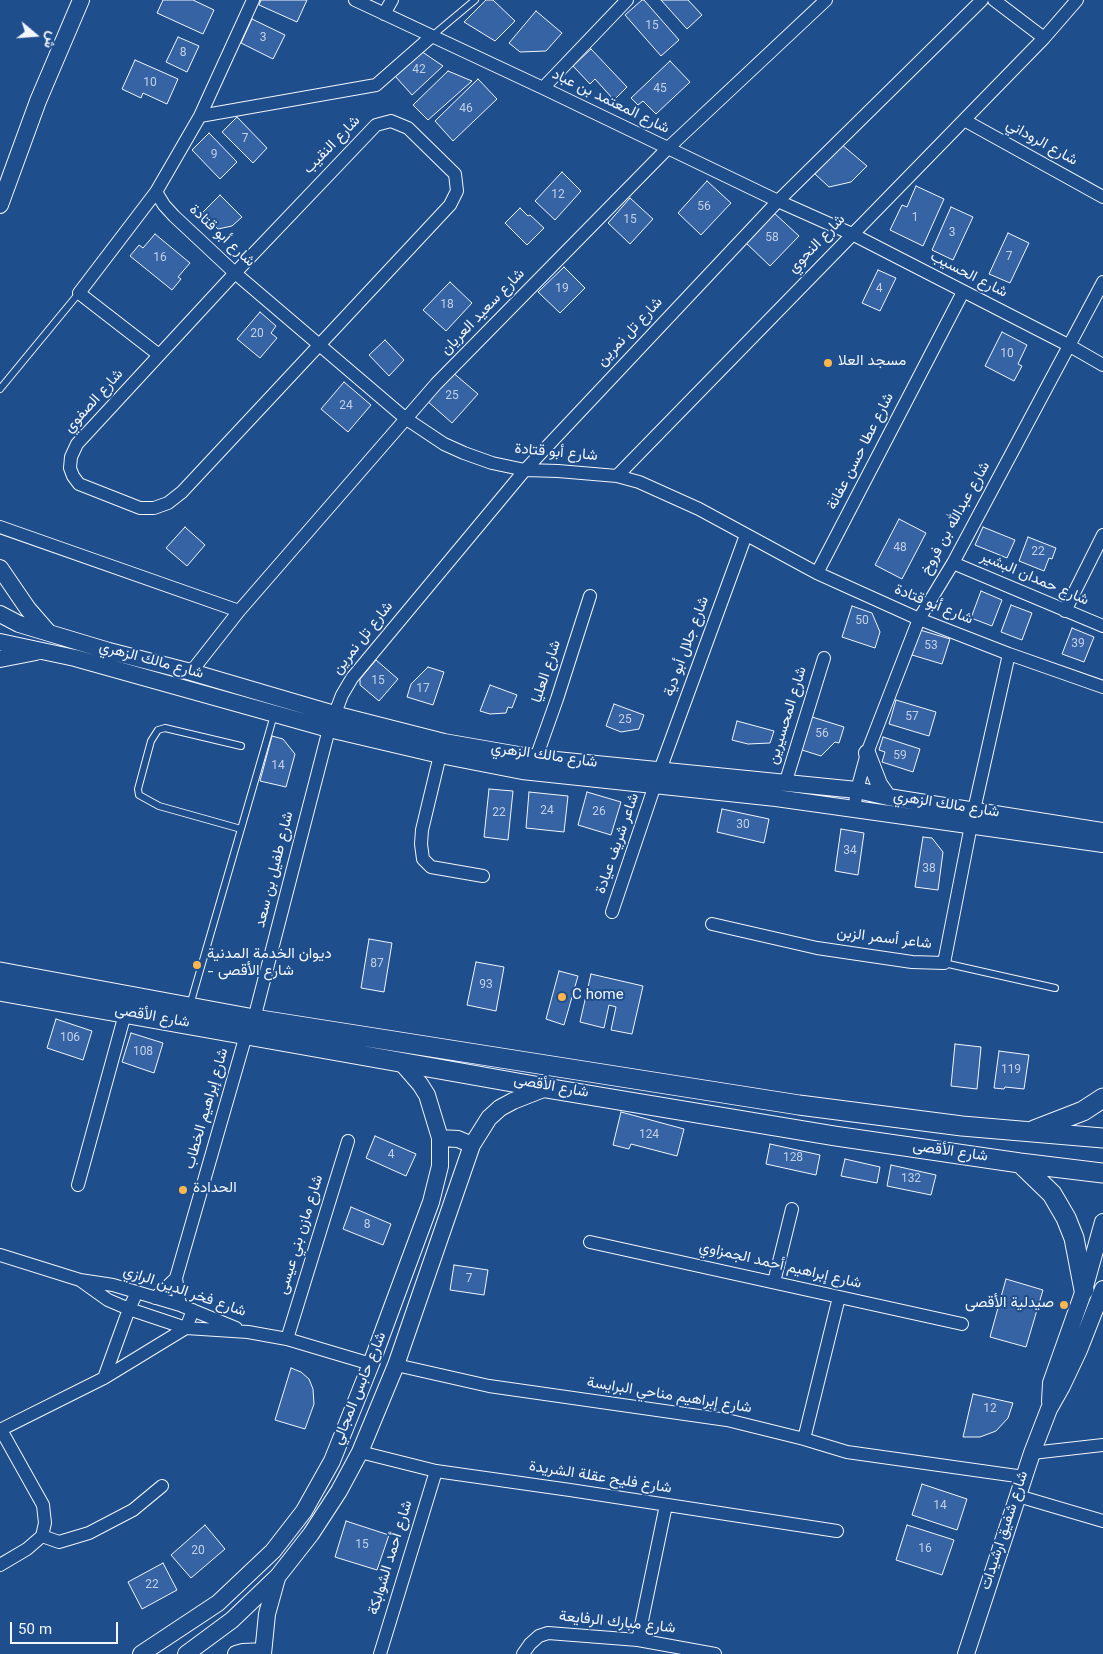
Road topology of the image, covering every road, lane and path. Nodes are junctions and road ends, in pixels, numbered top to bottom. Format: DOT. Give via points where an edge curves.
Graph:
graph roads {
  1 [pos="80,0"];
  2 [pos="253,0"];
  3 [pos="355,0"];
  4 [pos="392,0"];
  5 [pos="475,0"];
  6 [pos="627,0"];
  7 [pos="826,0"];
  8 [pos="982,0"];
  9 [pos="994,0"];
  10 [pos="1077,0"];
  11 [pos="384,14"];
  12 [pos="432,36"];
  13 [pos="1044,38"];
  14 [pos="543,88"];
  15 [pos="200,116"];
  16 [pos="964,120"];
  17 [pos="667,149"];
  18 [pos="156,192"];
  19 [pos="1103,197"];
  20 [pos="778,201"];
  21 [pos="0,205"];
  22 [pos="852,234"];
  23 [pos="235,273"];
  24 [pos="1103,282"];
  25 [pos="963,292"];
  26 [pos="78,293"];
  27 [pos="319,345"];
  28 [pos="1070,346"];
  29 [pos="159,355"];
  30 [pos="1103,365"];
  31 [pos="0,389"];
  32 [pos="406,418"];
  33 [pos="525,470"];
  34 [pos="617,476"];
  35 [pos="0,527"];
  36 [pos="746,535"];
  37 [pos="1103,535"];
  38 [pos="953,563"];
  39 [pos="0,568"];
  40 [pos="817,573"];
  41 [pos="590,596"];
  42 [pos="239,610"];
  43 [pos="1065,611"];
  44 [pos="0,614"];
  45 [pos="918,619"];
  46 [pos="1103,626"];
  47 [pos="50,634"];
  48 [pos="0,642"];
  49 [pos="41,651"];
  50 [pos="1008,654"];
  51 [pos="824,658"];
  52 [pos="0,659"];
  53 [pos="191,672"];
  54 [pos="1103,687"];
  55 [pos="275,714"];
  56 [pos="332,722"];
  57 [pos="241,746"];
  58 [pos="867,753"];
  59 [pos="440,755"];
  60 [pos="536,758"];
  61 [pos="660,770"];
  62 [pos="785,784"];
  63 [pos="656,786"];
  64 [pos="857,790"];
  65 [pos="888,797"];
  66 [pos="854,810"];
  67 [pos="972,818"];
  68 [pos="241,829"];
  69 [pos="1103,831"];
  70 [pos="1103,844"];
  71 [pos="483,876"];
  72 [pos="612,912"];
  73 [pos="712,924"];
  74 [pos="944,963"];
  75 [pos="0,972"];
  76 [pos="1055,988"];
  77 [pos="0,991"];
  78 [pos="189,1006"];
  79 [pos="125,1014"];
  80 [pos="250,1027"];
  81 [pos="400,1061"];
  82 [pos="546,1088"];
  83 [pos="1103,1098"];
  84 [pos="1029,1132"];
  85 [pos="440,1138"];
  86 [pos="1103,1138"];
  87 [pos="348,1141"];
  88 [pos="472,1146"];
  89 [pos="1020,1163"];
  90 [pos="1103,1173"];
  91 [pos="78,1185"];
  92 [pos="792,1209"];
  93 [pos="1103,1222"];
  94 [pos="590,1242"];
  95 [pos="0,1255"];
  96 [pos="176,1278"];
  97 [pos="80,1280"];
  98 [pos="774,1282"];
  99 [pos="1103,1289"];
  100 [pos="1084,1290"];
  101 [pos="137,1292"];
  102 [pos="839,1297"];
  103 [pos="155,1298"];
  104 [pos="180,1306"];
  105 [pos="129,1310"];
  106 [pos="193,1310"];
  107 [pos="962,1324"];
  108 [pos="186,1328"];
  109 [pos="248,1332"];
  110 [pos="287,1339"];
  111 [pos="371,1364"];
  112 [pos="396,1365"];
  113 [pos="104,1378"];
  114 [pos="1049,1409"];
  115 [pos="1,1430"];
  116 [pos="804,1439"];
  117 [pos="1103,1445"];
  118 [pos="360,1452"];
  119 [pos="1032,1453"];
  120 [pos="436,1471"];
  121 [pos="1024,1477"];
  122 [pos="162,1486"];
  123 [pos="1018,1496"];
  124 [pos="666,1505"];
  125 [pos="1103,1521"];
  126 [pos="836,1531"];
  127 [pos="42,1536"];
  128 [pos="0,1565"];
  129 [pos="278,1576"];
  130 [pos="638,1640"];
  131 [pos="263,1653"];
  132 [pos="141,1654"];
  133 [pos="186,1654"];
  134 [pos="236,1654"];
  135 [pos="380,1654"];
  136 [pos="523,1654"];
  137 [pos="715,1654"];
  138 [pos="966,1654"];
  1 -- 21 [label="street"];
  2 -- 15 [label="street"];
  3 -- 11 [label="street, شارع المعتمد بن عباد"];
  4 -- 11 [label="street"];
  5 -- 12 [label="lane"];
  6 -- 14 [label="street"];
  7 -- 17 [label="street, شارع سعيد العريان"];
  8 -- 20 [label="street, شارع تل نمرين"];
  9 -- 13 [label="street"];
  10 -- 13 [label="street, شارع النحوي"];
  11 -- 12 [label="street, شارع المعتمد بن عباد"];
  12 -- 14 [label="street, شارع المعتمد بن عباد"];
  12 -- 15 [label="street" via="376,85"];
  13 -- 16 [label="street, شارع النحوي"];
  14 -- 17 [label="street, شارع المعتمد بن عباد"];
  15 -- 18 [label="street"];
  16 -- 19 [label="street, شارع الروداني"];
  16 -- 22 [label="street, شارع النحوي"];
  17 -- 20 [label="street, شارع المعتمد بن عباد"];
  17 -- 32 [label="street, شارع سعيد العريان"];
  18 -- 23 [label="street, شارع أبو قتادة" via="174,216"];
  18 -- 26 [label="street"];
  20 -- 22 [label="street, شارع المعتمد بن عباد"];
  20 -- 33 [label="street, شارع تل نمرين"];
  22 -- 25 [label="street, شارع الحسيب"];
  22 -- 34 [label="street, شارع النحوي"];
  23 -- 27 [label="street, شارع أبو قتادة"];
  23 -- 27 [label="street, شارع النقيب" via="376,125 391,121 408,128 455,174 457,191 450,205"];
  23 -- 29 [label="street, شارع الصفوي"];
  24 -- 28 [label="street, شارع عبدالله بن فروخ"];
  25 -- 28 [label="street, شارع الحسيب"];
  25 -- 40 [label="street, شارع عطا حسن عفانة"];
  26 -- 29 [label="street"];
  26 -- 31 [label="lane"];
  27 -- 29 [label="street, شارع الصفوي" via="182,492 168,503 140,508 80,484 70,468 71,457 77,444"];
  27 -- 32 [label="street, شارع أبو قتادة"];
  28 -- 30 [label="street"];
  28 -- 38 [label="street, شارع عبدالله بن فروخ"];
  32 -- 33 [label="street, شارع أبو قتادة" via="444,444 464,453"];
  32 -- 42 [label="street, شارع سعيد العريان"];
  33 -- 34 [label="street, شارع أبو قتادة"];
  33 -- 56 [label="street, شارع تل نمرين" via="352,678"];
  34 -- 36 [label="street, شارع أبو قتادة" via="639,482 700,509"];
  35 -- 42 [label="street"];
  36 -- 40 [label="street, شارع أبو قتادة"];
  36 -- 61 [label="street, شارع جلال أبو دية"];
  37 -- 43 [label="street"];
  38 -- 43 [label="street, شارع حمدان البشير"];
  38 -- 45 [label="street, شارع عبدالله بن فروخ"];
  39 -- 47 [label="street"];
  40 -- 45 [label="street, شارع أبو قتادة"];
  41 -- 60 [label="street, شارع العليا"];
  42 -- 53 [label="street, شارع سعيد العريان"];
  43 -- 46 [label="street, شارع حمدان البشير"];
  44 -- 47 [label="street, شارع مالك الزهري"];
  45 -- 50 [label="street, شارع أبو قتادة"];
  45 -- 58 [label="street, شارع عبدالله بن فروخ"];
  47 -- 53 [label="street, شارع مالك الزهري"];
  48 -- 49 [label="street, شارع مالك الزهري"];
  49 -- 52 [label="street"];
  49 -- 55 [label="street, شارع مالك الزهري"];
  50 -- 54 [label="street, شارع أبو قتادة"];
  50 -- 67 [label="street, شاعر أسمر الزبن"];
  51 -- 62 [label="street, شارع المحسيرين"];
  53 -- 56 [label="street, شارع مالك الزهري"];
  55 -- 56 [label="street, شارع مالك الزهري"];
  55 -- 68 [label="lane"];
  56 -- 59 [label="street, شارع مالك الزهري"];
  56 -- 60 [label="street, شارع مالك الزهري"];
  56 -- 80 [label="street, شارع طفيل بن سعد"];
  57 -- 68 [label="lane" via="165,728 158,730 151,741 138,788 139,795 158,806"];
  58 -- 64 [label="street, شارع عبدالله بن فروخ"];
  58 -- 65 [label="street" via="879,784"];
  59 -- 63 [label="street, شارع مالك الزهري" via="522,771"];
  59 -- 71 [label="street" via="422,830 423,859 431,866"];
  60 -- 61 [label="street, شارع مالك الزهري"];
  61 -- 62 [label="street, شارع مالك الزهري"];
  61 -- 63 [label="street, شارع جلال أبو دية"];
  62 -- 64 [label="street, شارع مالك الزهري"];
  63 -- 66 [label="street, شارع مالك الزهري" via="776,798"];
  63 -- 72 [label="street, شاعر شريف عيادة"];
  64 -- 65 [label="street, شارع مالك الزهري"];
  64 -- 66 [label="street, شارع عبدالله بن فروخ"];
  65 -- 67 [label="street, شارع مالك الزهري"];
  66 -- 67 [label="street, شارع مالك الزهري"];
  67 -- 69 [label="street, شارع مالك الزهري"];
  67 -- 70 [label="street, شارع مالك الزهري"];
  67 -- 74 [label="street, شاعر أسمر الزبن"];
  68 -- 78 [label="lane"];
  73 -- 74 [label="street, شاعر أسمر الزبن" via="817,948 912,962"];
  74 -- 76 [label="lane"];
  75 -- 78 [label="main road, شارع الأقصى"];
  77 -- 79 [label="main road, شارع الأقصى"];
  78 -- 80 [label="main road, شارع الأقصى"];
  79 -- 80 [label="main road, شارع الأقصى"];
  79 -- 91 [label="street"];
  80 -- 81 [label="main road, شارع الأقصى"];
  80 -- 84 [label="main road, شارع الأقصى" via="799,1105"];
  80 -- 96 [label="street, شارع إبراهيم الخطاب"];
  81 -- 82 [label="main road, شارع الأقصى"];
  81 -- 85 [label="street, شارع حابس المجالي" via="427,1095"];
  82 -- 88 [label="street, شارع حابس المجالي" via="500,1108 489,1118"];
  82 -- 89 [label="main road, شارع الأقصى"];
  83 -- 84 [label="main road" via="1083,1111"];
  84 -- 86 [label="main road, شارع الأقصى"];
  85 -- 88 [label="street" via="458,1139"];
  85 -- 111 [label="street, شارع حابس المجالي" via="440,1166 431,1202"];
  87 -- 110 [label="street, شارع مازن بني عيسى"];
  88 -- 112 [label="street, شارع حابس المجالي"];
  89 -- 90 [label="main road, شارع الأقصى"];
  89 -- 100 [label="main road" via="1052,1194 1066,1218 1074,1238"];
  92 -- 98 [label="street"];
  93 -- 100 [label="street, شارع شفيق ارشيدات"];
  94 -- 98 [label="street, شارع إبراهيم أحمد الجمزاوي"];
  95 -- 97 [label="street, شارع فخر الدين الرازي"];
  96 -- 103 [label="street"];
  96 -- 104 [label="street, شارع إبراهيم الخطاب"];
  97 -- 101 [label="street, شارع فخر الدين الرازي"];
  97 -- 105 [label="street, شارع فخر الدين الرازي"];
  98 -- 102 [label="street, شارع إبراهيم أحمد الجمزاوي"];
  99 -- 114 [label="street, شارع شفيق ارشيدات" via="1079,1350"];
  100 -- 114 [label="street, شارع شفيق ارشيدات" via="1051,1383"];
  101 -- 103 [label="street, شارع فخر الدين الرازي"];
  101 -- 105 [label="street"];
  102 -- 107 [label="street, شارع إبراهيم أحمد الجمزاوي"];
  102 -- 116 [label="street"];
  103 -- 104 [label="street, شارع فخر الدين الرازي"];
  104 -- 106 [label="street, شارع فخر الدين الرازي"];
  105 -- 108 [label="street, شارع فخر الدين الرازي"];
  105 -- 113 [label="street"];
  106 -- 108 [label="street"];
  106 -- 109 [label="street, شارع فخر الدين الرازي"];
  108 -- 109 [label="street, شارع فخر الدين الرازي"];
  108 -- 113 [label="street"];
  109 -- 110 [label="street, شارع فخر الدين الرازي"];
  110 -- 111 [label="street, شارع فخر الدين الرازي"];
  111 -- 132 [label="street, شارع حابس المجالي" via="332,1461 304,1511 273,1551 218,1603"];
  112 -- 116 [label="street, شارع إبراهيم مناحي البرايسة" via="489,1386 727,1420"];
  112 -- 118 [label="street, شارع حابس المجالي"];
  113 -- 115 [label="street"];
  114 -- 119 [label="street, شارع شفيق ارشيدات"];
  115 -- 127 [label="street" via="43,1505 45,1523"];
  116 -- 121 [label="street, شارع إبراهيم مناحي البرايسة" via="847,1452"];
  117 -- 119 [label="street"];
  118 -- 120 [label="street, شارع فليح عقلة الشريدة"];
  118 -- 129 [label="street, شارع حابس المجالي" via="311,1534"];
  119 -- 121 [label="street, شارع شفيق ارشيدات"];
  120 -- 124 [label="street, شارع فليح عقلة الشريدة"];
  120 -- 135 [label="street, شارع أحمد الشوابكة"];
  121 -- 123 [label="street, شارع شفيق ارشيدات"];
  122 -- 127 [label="street" via="132,1510 89,1533 60,1542"];
  123 -- 125 [label="street"];
  123 -- 138 [label="street, شارع شفيق ارشيدات"];
  124 -- 126 [label="street, شارع فليح عقلة الشريدة"];
  124 -- 130 [label="street"];
  127 -- 128 [label="street"];
  129 -- 131 [label="street" via="267,1614"];
  129 -- 133 [label="street, شارع حابس المجالي" via="232,1620"];
  130 -- 136 [label="street, شارع مبارك الرفايعة" via="548,1633 539,1636"];
  130 -- 137 [label="street, شارع مبارك الرفايعة"];
  131 -- 134 [label="street"];
}
